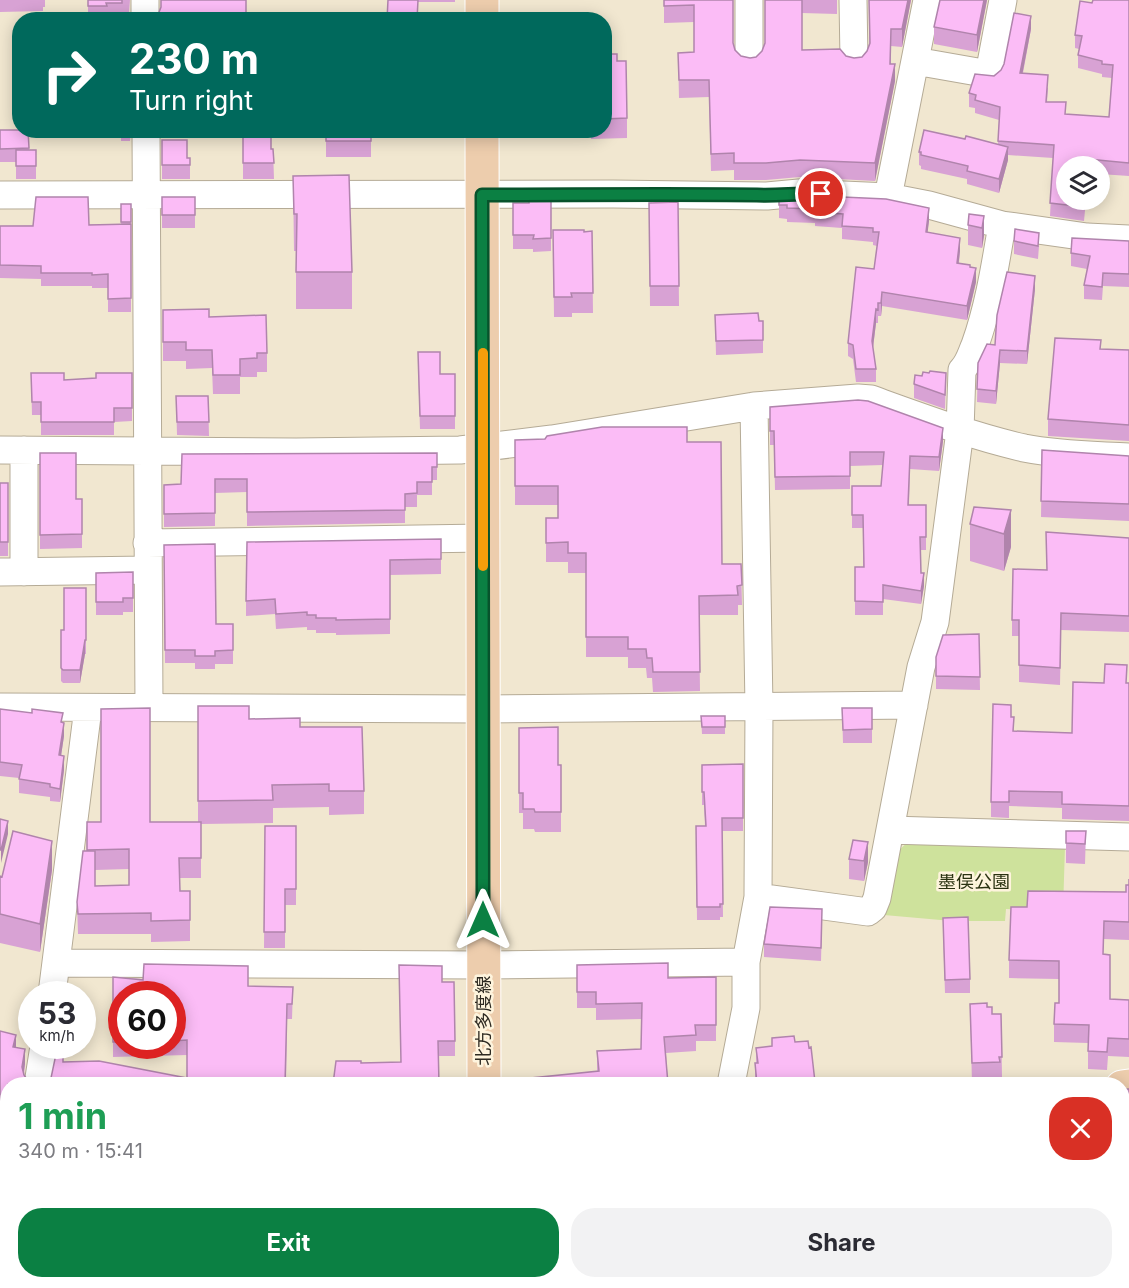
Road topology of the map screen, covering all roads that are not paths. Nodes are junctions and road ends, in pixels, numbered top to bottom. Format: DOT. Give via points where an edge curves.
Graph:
graph roads {
  1 [pos="749,0"];
  2 [pos="853,0"];
  3 [pos="927,0"];
  4 [pos="1003,0"];
  5 [pos="749,60"];
  6 [pos="854,60"];
  7 [pos="915,61"];
  8 [pos="146,138"];
  9 [pos="482,138"];
  10 [pos="0,195"];
  11 [pos="482,195"];
  12 [pos="146,196"];
  13 [pos="888,197"];
  14 [pos="1002,225"];
  15 [pos="1129,238"];
  16 [pos="754,406"];
  17 [pos="960,431"];
  18 [pos="484,447"];
  19 [pos="12,450"];
  20 [pos="147,450"];
  21 [pos="1129,457"];
  22 [pos="484,538"];
  23 [pos="147,543"];
  24 [pos="148,570"];
  25 [pos="12,572"];
  26 [pos="914,705"];
  27 [pos="0,707"];
  28 [pos="149,707"];
  29 [pos="759,707"];
  30 [pos="88,708"];
  31 [pos="482,709"];
  32 [pos="890,831"];
  33 [pos="1129,837"];
  34 [pos="758,897"];
  35 [pos="746,962"];
  36 [pos="57,963"];
  37 [pos="483,965"];
  38 [pos="54,981"];
  39 [pos="42,1059"];
  40 [pos="39,1077"];
  41 [pos="484,1077"];
  42 [pos="732,1077"];
  1 -- 5 [label="street"];
  2 -- 6 [label="street"];
  3 -- 7 [label="street"];
  4 -- 7 [label="street" via="989,75"];
  7 -- 13 [label="street"];
  8 -- 12 [label="street"];
  9 -- 11 [label="main road, 北方多度線"];
  10 -- 12 [label="street"];
  11 -- 12 [label="street"];
  11 -- 13 [label="street" via="799,193"];
  11 -- 18 [label="main road, 北方多度線"];
  12 -- 20 [label="street"];
  13 -- 14 [label="street"];
  14 -- 15 [label="street" via="1088,237"];
  14 -- 17 [label="street" via="988,303 963,370"];
  16 -- 17 [label="street" via="871,399"];
  16 -- 18 [label="street"];
  16 -- 29 [label="street"];
  17 -- 21 [label="street" via="1024,448"];
  17 -- 26 [label="street" via="934,622"];
  18 -- 20 [label="street" via="457,451"];
  18 -- 22 [label="main road, 北方多度線"];
  19 -- 20 [label="street"];
  19 -- 25 [label="street"];
  20 -- 23 [label="street"];
  22 -- 23 [label="street"];
  22 -- 31 [label="main road, 北方多度線"];
  23 -- 24 [label="street"];
  24 -- 25 [label="street"];
  24 -- 28 [label="street"];
  26 -- 29 [label="street"];
  26 -- 32 [label="street"];
  27 -- 30 [label="street"];
  28 -- 30 [label="street"];
  28 -- 31 [label="street"];
  29 -- 31 [label="street"];
  29 -- 34 [label="street"];
  30 -- 36 [label="street"];
  31 -- 37 [label="main road, 北方多度線"];
  32 -- 33 [label="street"];
  32 -- 34 [label="street" via="877,898 868,912"];
  34 -- 35 [label="street"];
  35 -- 37 [label="street"];
  35 -- 42 [label="street" via="746,1008"];
  36 -- 37 [label="street"];
  36 -- 38 [label="street"];
  37 -- 41 [label="main road, 北方多度線"];
  39 -- 40 [label="street"];
}
